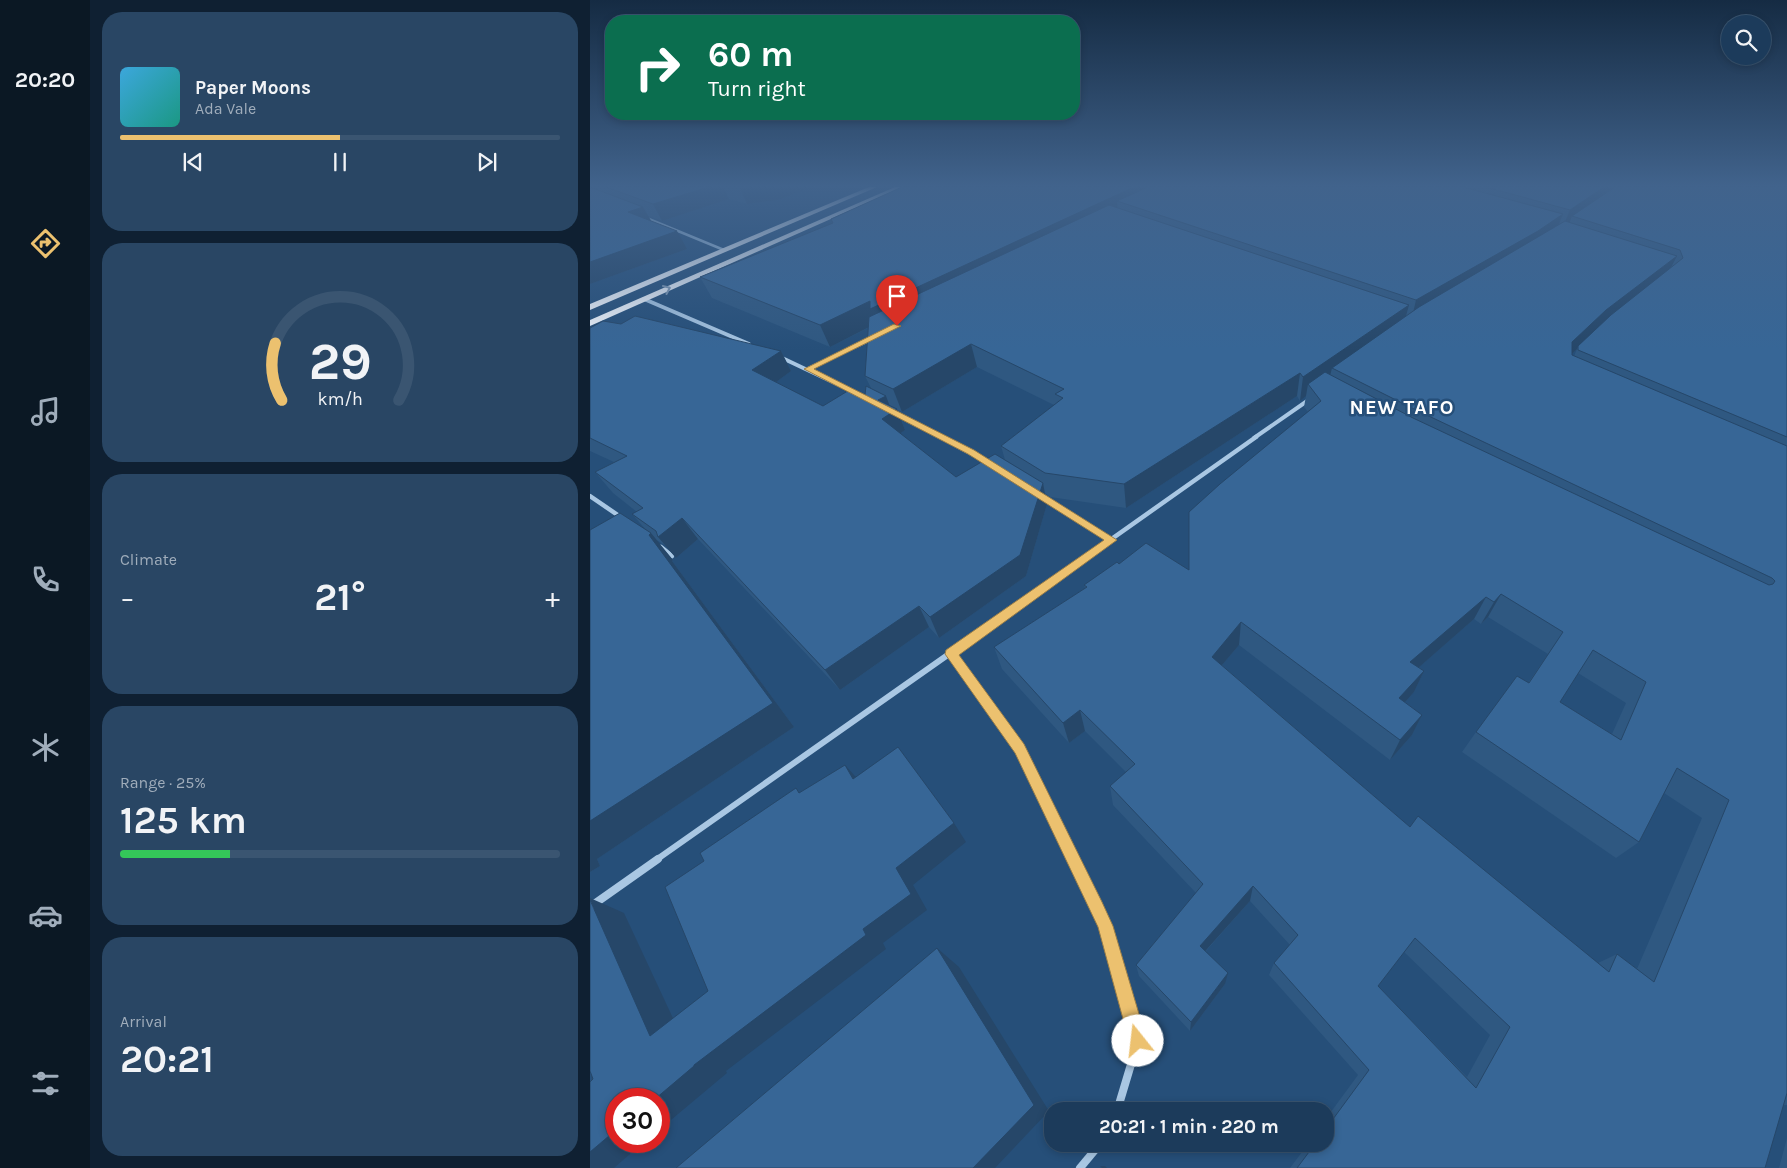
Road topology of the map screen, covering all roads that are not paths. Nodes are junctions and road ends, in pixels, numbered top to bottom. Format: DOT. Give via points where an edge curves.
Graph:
graph roads {
  1 [pos="703,242"];
  2 [pos="744,242"];
  3 [pos="775,242"];
  4 [pos="724,250"];
  5 [pos="644,299"];
  6 [pos="590,307"];
  7 [pos="590,323"];
  8 [pos="879,334"];
  9 [pos="753,346"];
  10 [pos="772,354"];
  11 [pos="808,369"];
  12 [pos="860,395"];
  13 [pos="1313,396"];
  14 [pos="894,413"];
  15 [pos="996,467"];
  16 [pos="1037,493"];
  17 [pos="590,496"];
  18 [pos="625,520"];
  19 [pos="1112,540"];
  20 [pos="656,544"];
  21 [pos="672,556"];
  22 [pos="951,654"];
  23 [pos="590,907"];
  24 [pos="1120,1102"];
  25 [pos="1093,1152"];
  26 [pos="1080,1168"];
  1 -- 4 [label="street"];
  2 -- 4 [label="highway"];
  5 -- 3 [label="highway, one-way"];
  4 -- 6 [label="highway"];
  5 -- 7 [label="highway"];
  5 -- 9 [label="street"];
  8 -- 11 [label="street"];
  10 -- 11 [label="street"];
  11 -- 12 [label="street"];
  13 -- 19 [label="street"];
  14 -- 15 [label="street"];
  16 -- 19 [label="street"];
  17 -- 18 [label="street"];
  19 -- 22 [label="street"];
  20 -- 21 [label="street"];
  22 -- 23 [label="street"];
  22 -- 24 [label="street" via="1020,748 1105,926 1138,1041"];
  25 -- 26 [label="street"];
}
